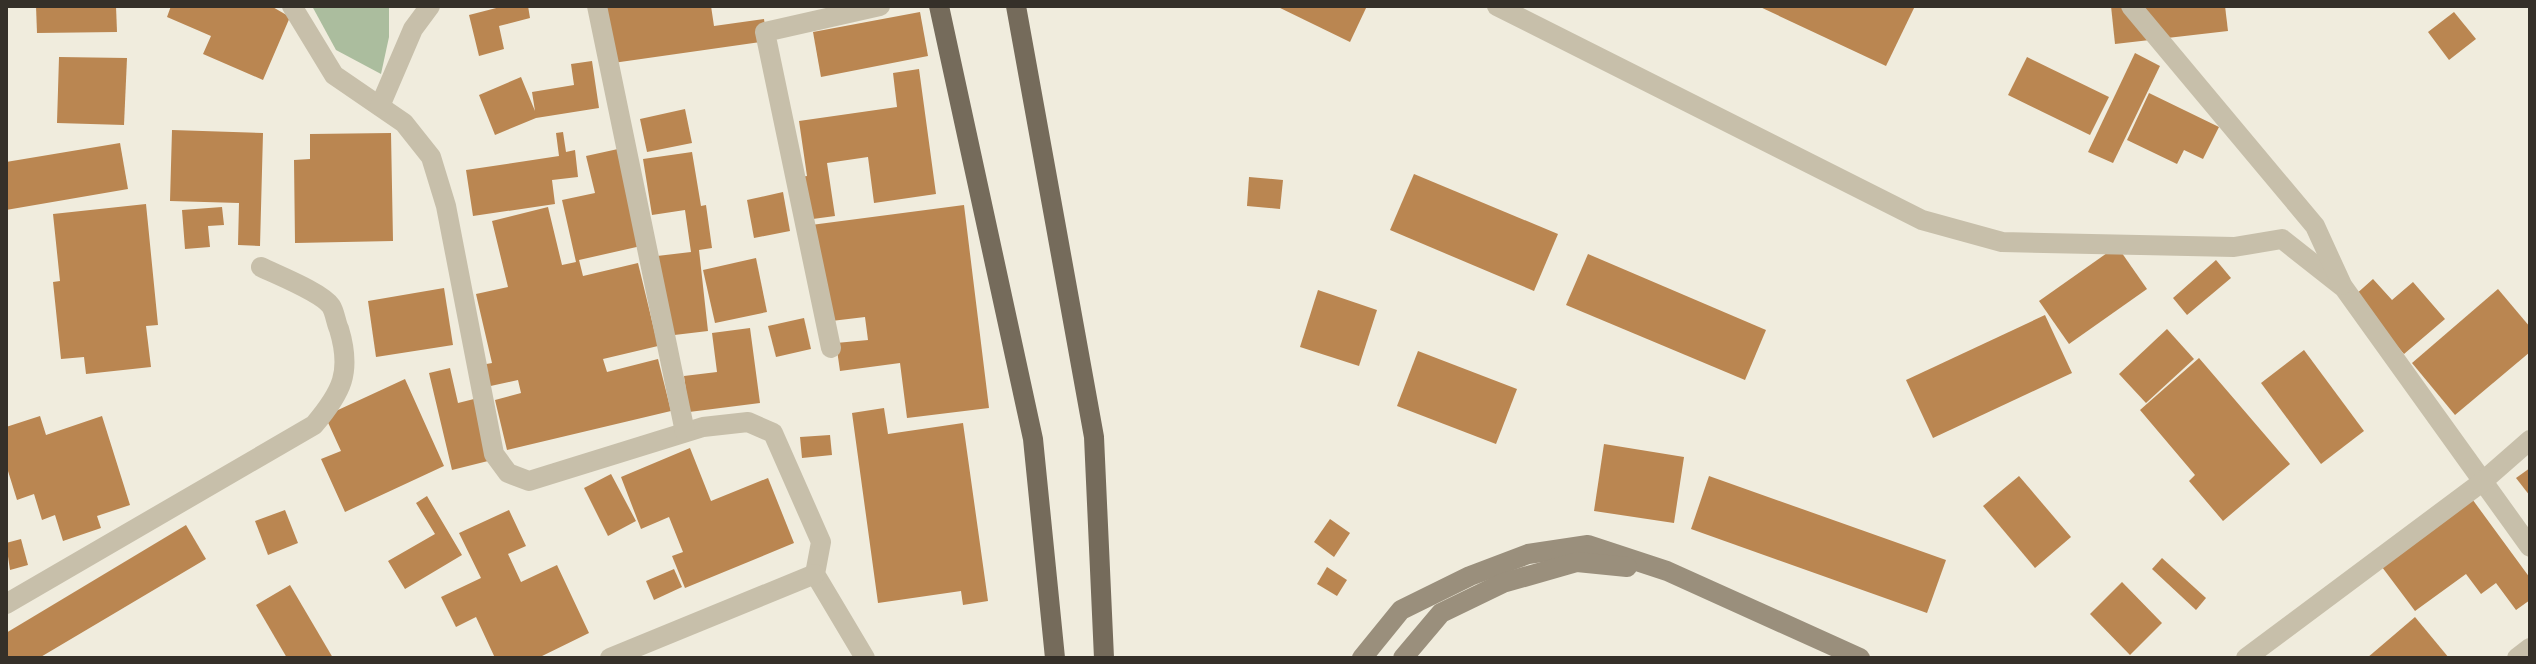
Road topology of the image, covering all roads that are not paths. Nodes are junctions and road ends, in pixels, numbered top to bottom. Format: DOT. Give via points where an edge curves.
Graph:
graph roads {
  1 [pos="292,6"];
  2 [pos="430,6"];
  3 [pos="597,6"];
  4 [pos="880,6"];
  5 [pos="939,6"];
  6 [pos="1016,6"];
  7 [pos="1497,6"];
  8 [pos="2131,6"];
  9 [pos="380,106"];
  10 [pos="261,267"];
  11 [pos="2344,288"];
  12 [pos="831,348"];
  13 [pos="685,432"];
  14 [pos="2530,440"];
  15 [pos="2482,482"];
  16 [pos="2530,547"];
  17 [pos="1667,571"];
  18 [pos="815,574"];
  19 [pos="6,604"];
  20 [pos="2530,648"];
  21 [pos="610,658"];
  22 [pos="865,658"];
  23 [pos="1055,658"];
  24 [pos="1104,658"];
  25 [pos="1362,658"];
  26 [pos="1403,658"];
  27 [pos="1860,658"];
  28 [pos="2246,658"];
  29 [pos="2517,658"];
  1 -- 9 [label="street" via="334,75"];
  2 -- 9 [label="street" via="413,29"];
  3 -- 13 [label="street"];
  4 -- 12 [label="street" via="765,32"];
  5 -- 23 [label="main road" via="1033,439"];
  6 -- 24 [label="main road" via="1094,437"];
  7 -- 11 [label="street" via="1922,220 2002,242 2234,247 2282,239"];
  8 -- 11 [label="street" via="2315,226"];
  9 -- 13 [label="street" via="404,123 431,157 446,206 494,454 508,473 529,481"];
  10 -- 19 [label="street" via="331,305 346,371 332,404 314,425"];
  11 -- 15 [label="street"];
  13 -- 18 [label="street" via="748,422 773,433 821,542"];
  14 -- 15 [label="street"];
  15 -- 16 [label="street"];
  15 -- 28 [label="street"];
  17 -- 25 [label="street" via="1588,545 1528,554 1401,610"];
  17 -- 26 [label="street" via="1577,562 1503,583 1441,613"];
  17 -- 27 [label="street"];
  18 -- 21 [label="street"];
  18 -- 22 [label="street"];
  20 -- 29 [label="street"];
}
